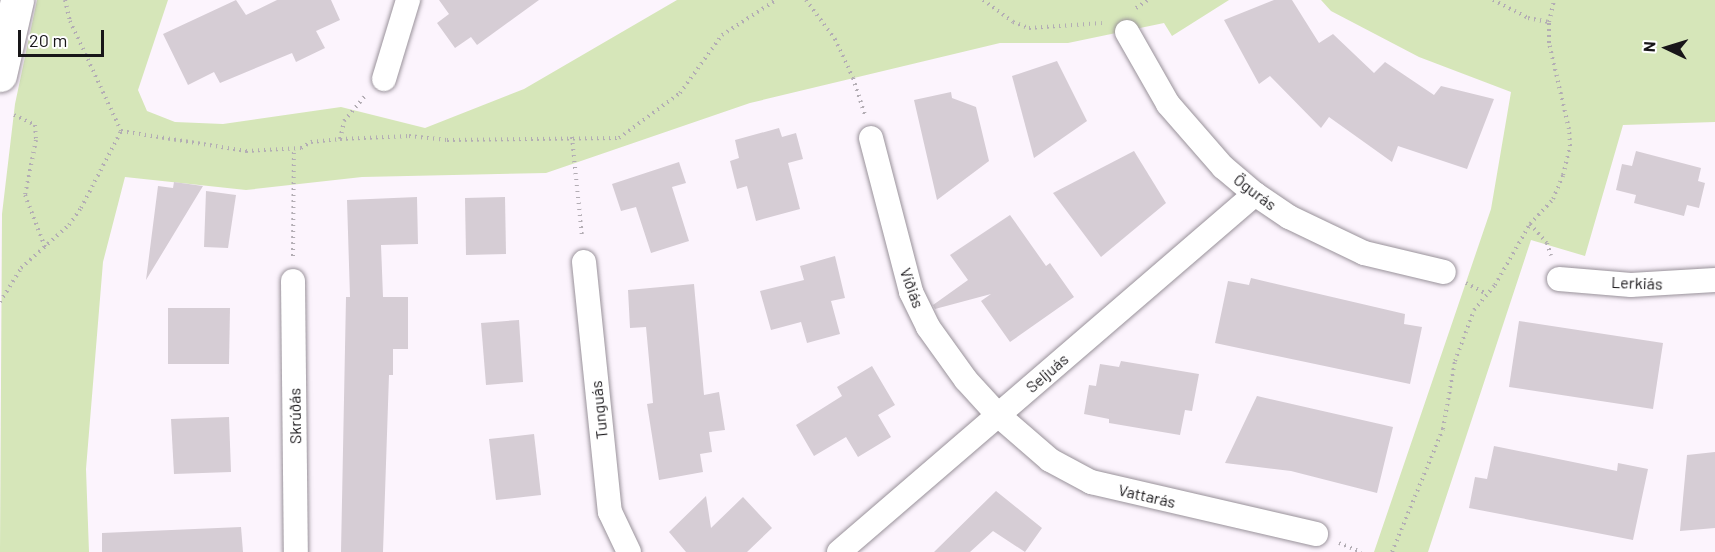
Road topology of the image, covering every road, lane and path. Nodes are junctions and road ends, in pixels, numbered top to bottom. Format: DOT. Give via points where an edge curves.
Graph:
graph roads {
  1 [pos="17,0"];
  2 [pos="65,0"];
  3 [pos="408,0"];
  4 [pos="776,0"];
  5 [pos="806,0"];
  6 [pos="983,0"];
  7 [pos="1148,0"];
  8 [pos="1493,0"];
  9 [pos="1554,0"];
  10 [pos="1121,22"];
  11 [pos="1549,22"];
  12 [pos="0,75"];
  13 [pos="384,79"];
  14 [pos="14,115"];
  15 [pos="121,131"];
  16 [pos="572,137"];
  17 [pos="871,138"];
  18 [pos="340,139"];
  19 [pos="294,148"];
  20 [pos="1255,194"];
  21 [pos="1530,224"];
  22 [pos="45,247"];
  23 [pos="584,262"];
  24 [pos="1444,272"];
  25 [pos="1558,279"];
  26 [pos="1715,280"];
  27 [pos="293,281"];
  28 [pos="0,302"];
  29 [pos="998,415"];
  30 [pos="1316,534"];
  31 [pos="296,552"];
  32 [pos="629,552"];
  33 [pos="839,552"];
  34 [pos="1392,552"];
  1 -- 12 [label="street"];
  2 -- 15 [label="path"];
  3 -- 13 [label="street"];
  4 -- 16 [label="path" via="722,35 696,66 686,86 635,129 619,138"];
  5 -- 17 [label="path" via="835,39 853,78"];
  6 -- 10 [label="path" via="1013,22 1029,28"];
  7 -- 10 [label="path"];
  8 -- 11 [label="path" via="1528,18"];
  9 -- 11 [label="path"];
  10 -- 20 [label="street, Ögurás" via="1145,69 1181,121 1223,167"];
  11 -- 21 [label="path" via="1549,43 1570,146 1558,189"];
  13 -- 18 [label="path" via="355,105 344,121"];
  14 -- 22 [label="path" via="35,125 36,140 25,195"];
  15 -- 19 [label="path" via="214,148"];
  15 -- 22 [label="path" via="81,208"];
  16 -- 18 [label="path"];
  16 -- 23 [label="path"];
  17 -- 29 [label="street, Víðiás" via="910,292 928,327"];
  18 -- 19 [label="path"];
  19 -- 27 [label="path"];
  20 -- 24 [label="street, Ögurás" via="1335,241 1404,264"];
  20 -- 29 [label="street, Seljuás"];
  21 -- 25 [label="path" via="1547,243"];
  21 -- 34 [label="path" via="1465,330 1455,361 1443,429"];
  22 -- 28 [label="path" via="21,268"];
  23 -- 32 [label="street, Tunguás" via="610,512"];
  25 -- 26 [label="street, Lerkiás" via="1631,285"];
  27 -- 31 [label="street, Skrúðás"];
  29 -- 30 [label="street, Vattarás" via="1050,460 1091,482"];
  29 -- 33 [label="street, Seljuás"];
}
